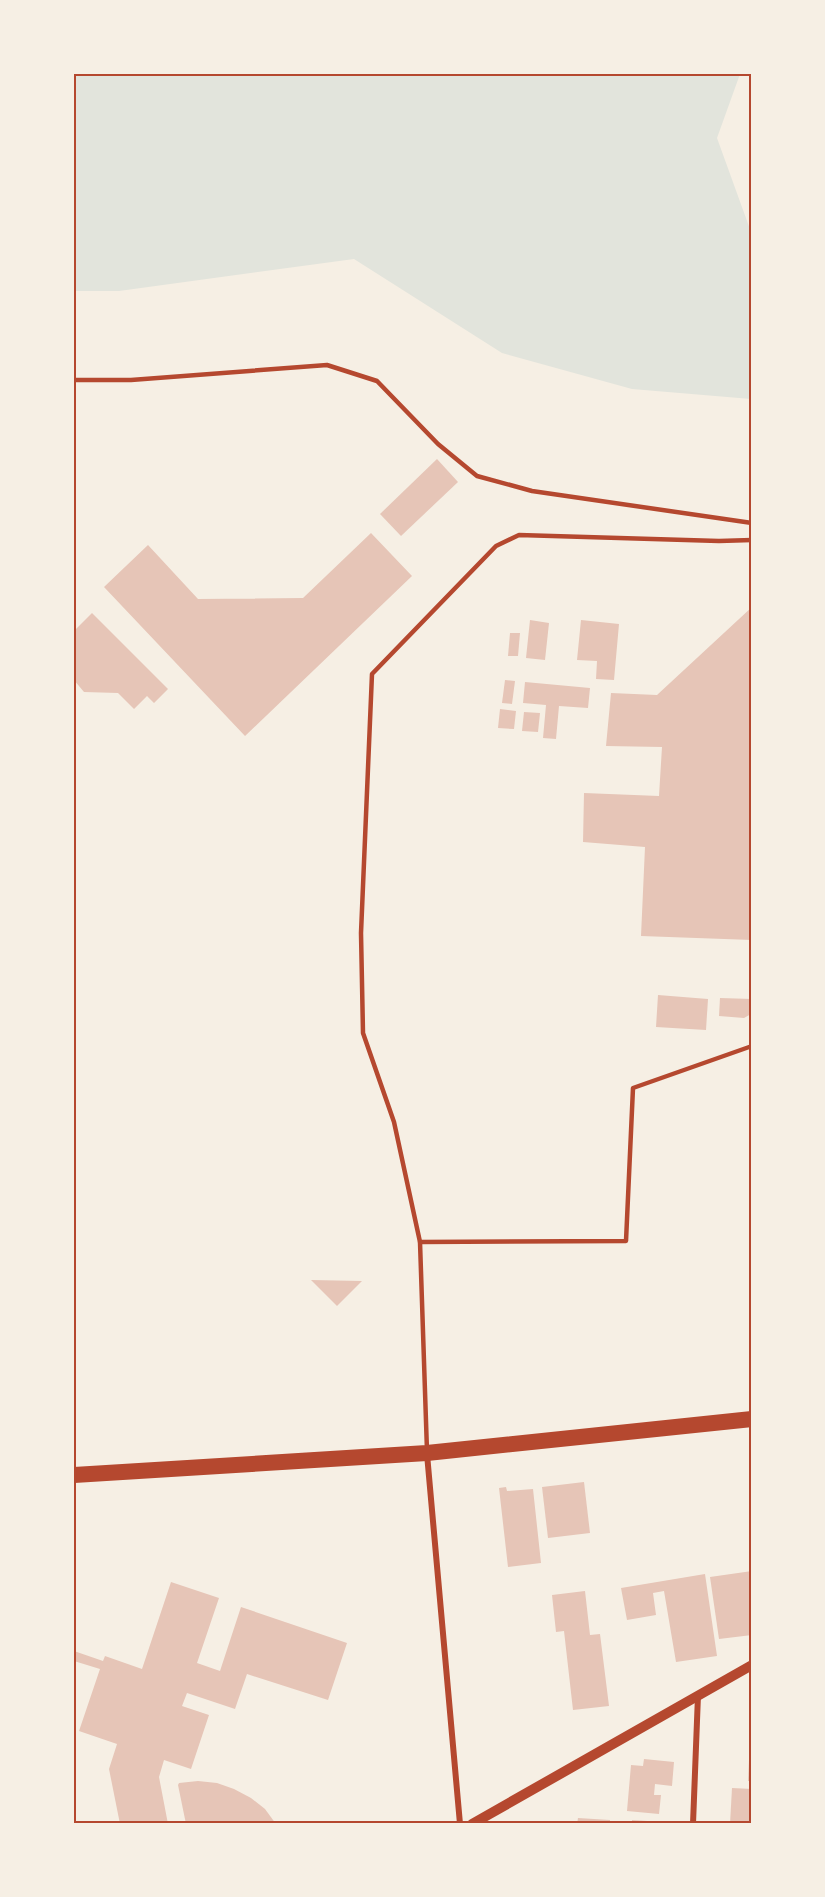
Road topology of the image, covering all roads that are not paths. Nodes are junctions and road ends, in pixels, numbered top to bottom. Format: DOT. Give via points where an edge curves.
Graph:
graph roads {
  1 [pos="74,380"];
  2 [pos="752,523"];
  3 [pos="752,540"];
  4 [pos="752,1046"];
  5 [pos="420,1242"];
  6 [pos="752,1419"];
  7 [pos="427,1453"];
  8 [pos="74,1475"];
  9 [pos="752,1665"];
  10 [pos="698,1695"];
  11 [pos="460,1824"];
  12 [pos="472,1824"];
  13 [pos="693,1824"];
  1 -- 2 [label="lane" via="131,380 327,365 377,381 438,444 477,476 532,491"];
  3 -- 5 [label="lane" via="519,535 496,546 372,674 361,933 363,1033 394,1122"];
  4 -- 5 [label="lane" via="633,1088 626,1241"];
  5 -- 7 [label="lane"];
  6 -- 7 [label="highway"];
  7 -- 8 [label="highway"];
  7 -- 11 [label="street"];
  9 -- 10 [label="street"];
  10 -- 12 [label="street"];
  10 -- 13 [label="street"];
}
